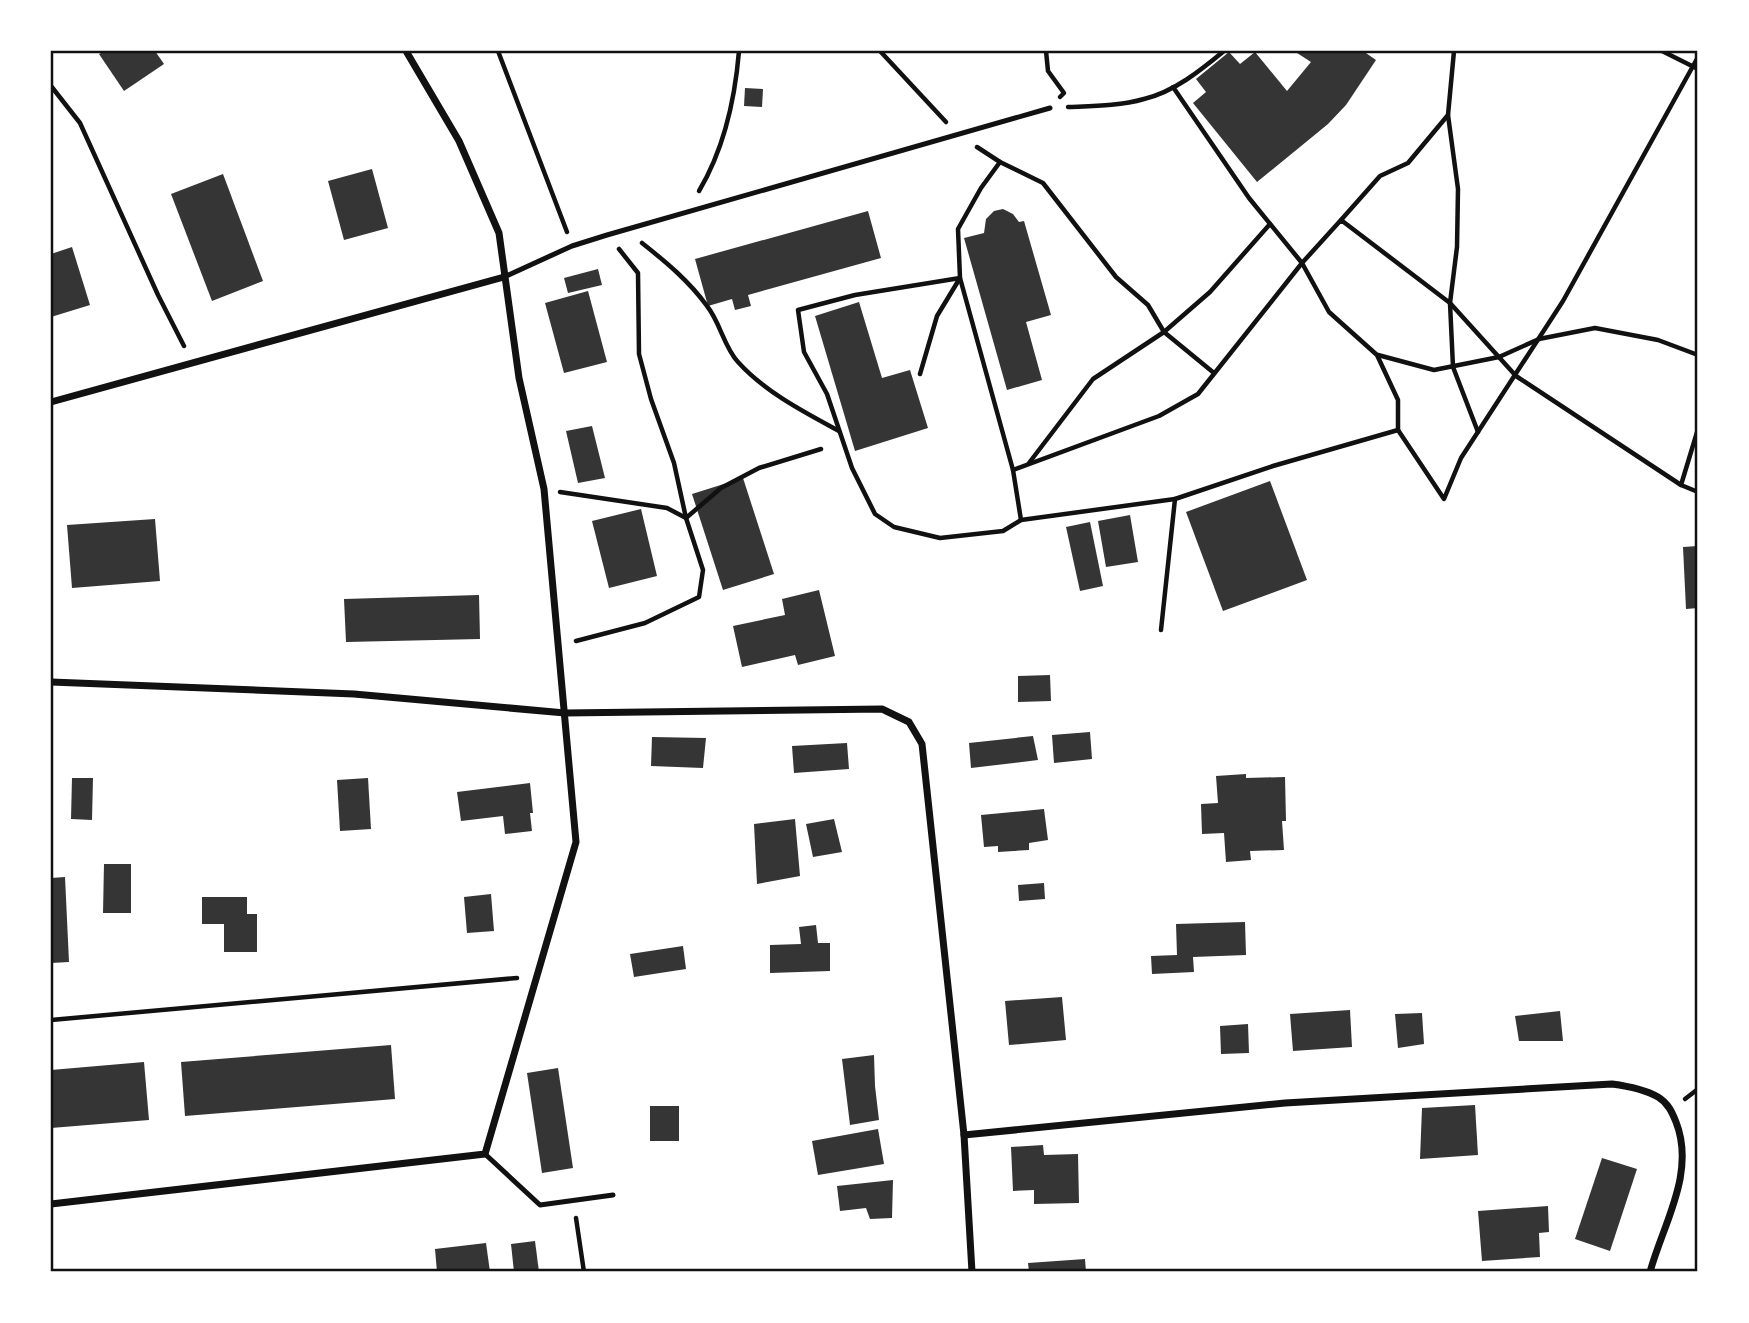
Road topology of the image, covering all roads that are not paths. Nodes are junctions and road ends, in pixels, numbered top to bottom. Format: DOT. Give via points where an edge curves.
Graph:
graph roads {
  1 [pos="406,51"];
  2 [pos="1050,108"];
  3 [pos="504,277"];
  4 [pos="51,402"];
  5 [pos="51,682"];
  6 [pos="565,713"];
  7 [pos="964,1135"];
  8 [pos="485,1154"];
  9 [pos="613,1195"];
  10 [pos="51,1204"];
  11 [pos="972,1272"];
  12 [pos="1650,1272"];
  1 -- 3 [label="street" via="464,152 499,233"];
  2 -- 3 [label="lane" via="607,235"];
  3 -- 4 [label="street"];
  3 -- 6 [label="street" via="519,379 544,489"];
  5 -- 6 [label="street" via="354,694"];
  6 -- 7 [label="street" via="881,709 909,722 922,744"];
  6 -- 8 [label="street" via="576,842"];
  7 -- 11 [label="street"];
  7 -- 12 [label="street" via="1285,1103 1631,1086 1660,1097 1671,1109 1683,1148 1677,1192"];
  8 -- 9 [label="lane" via="540,1205"];
  8 -- 10 [label="street"];
}
